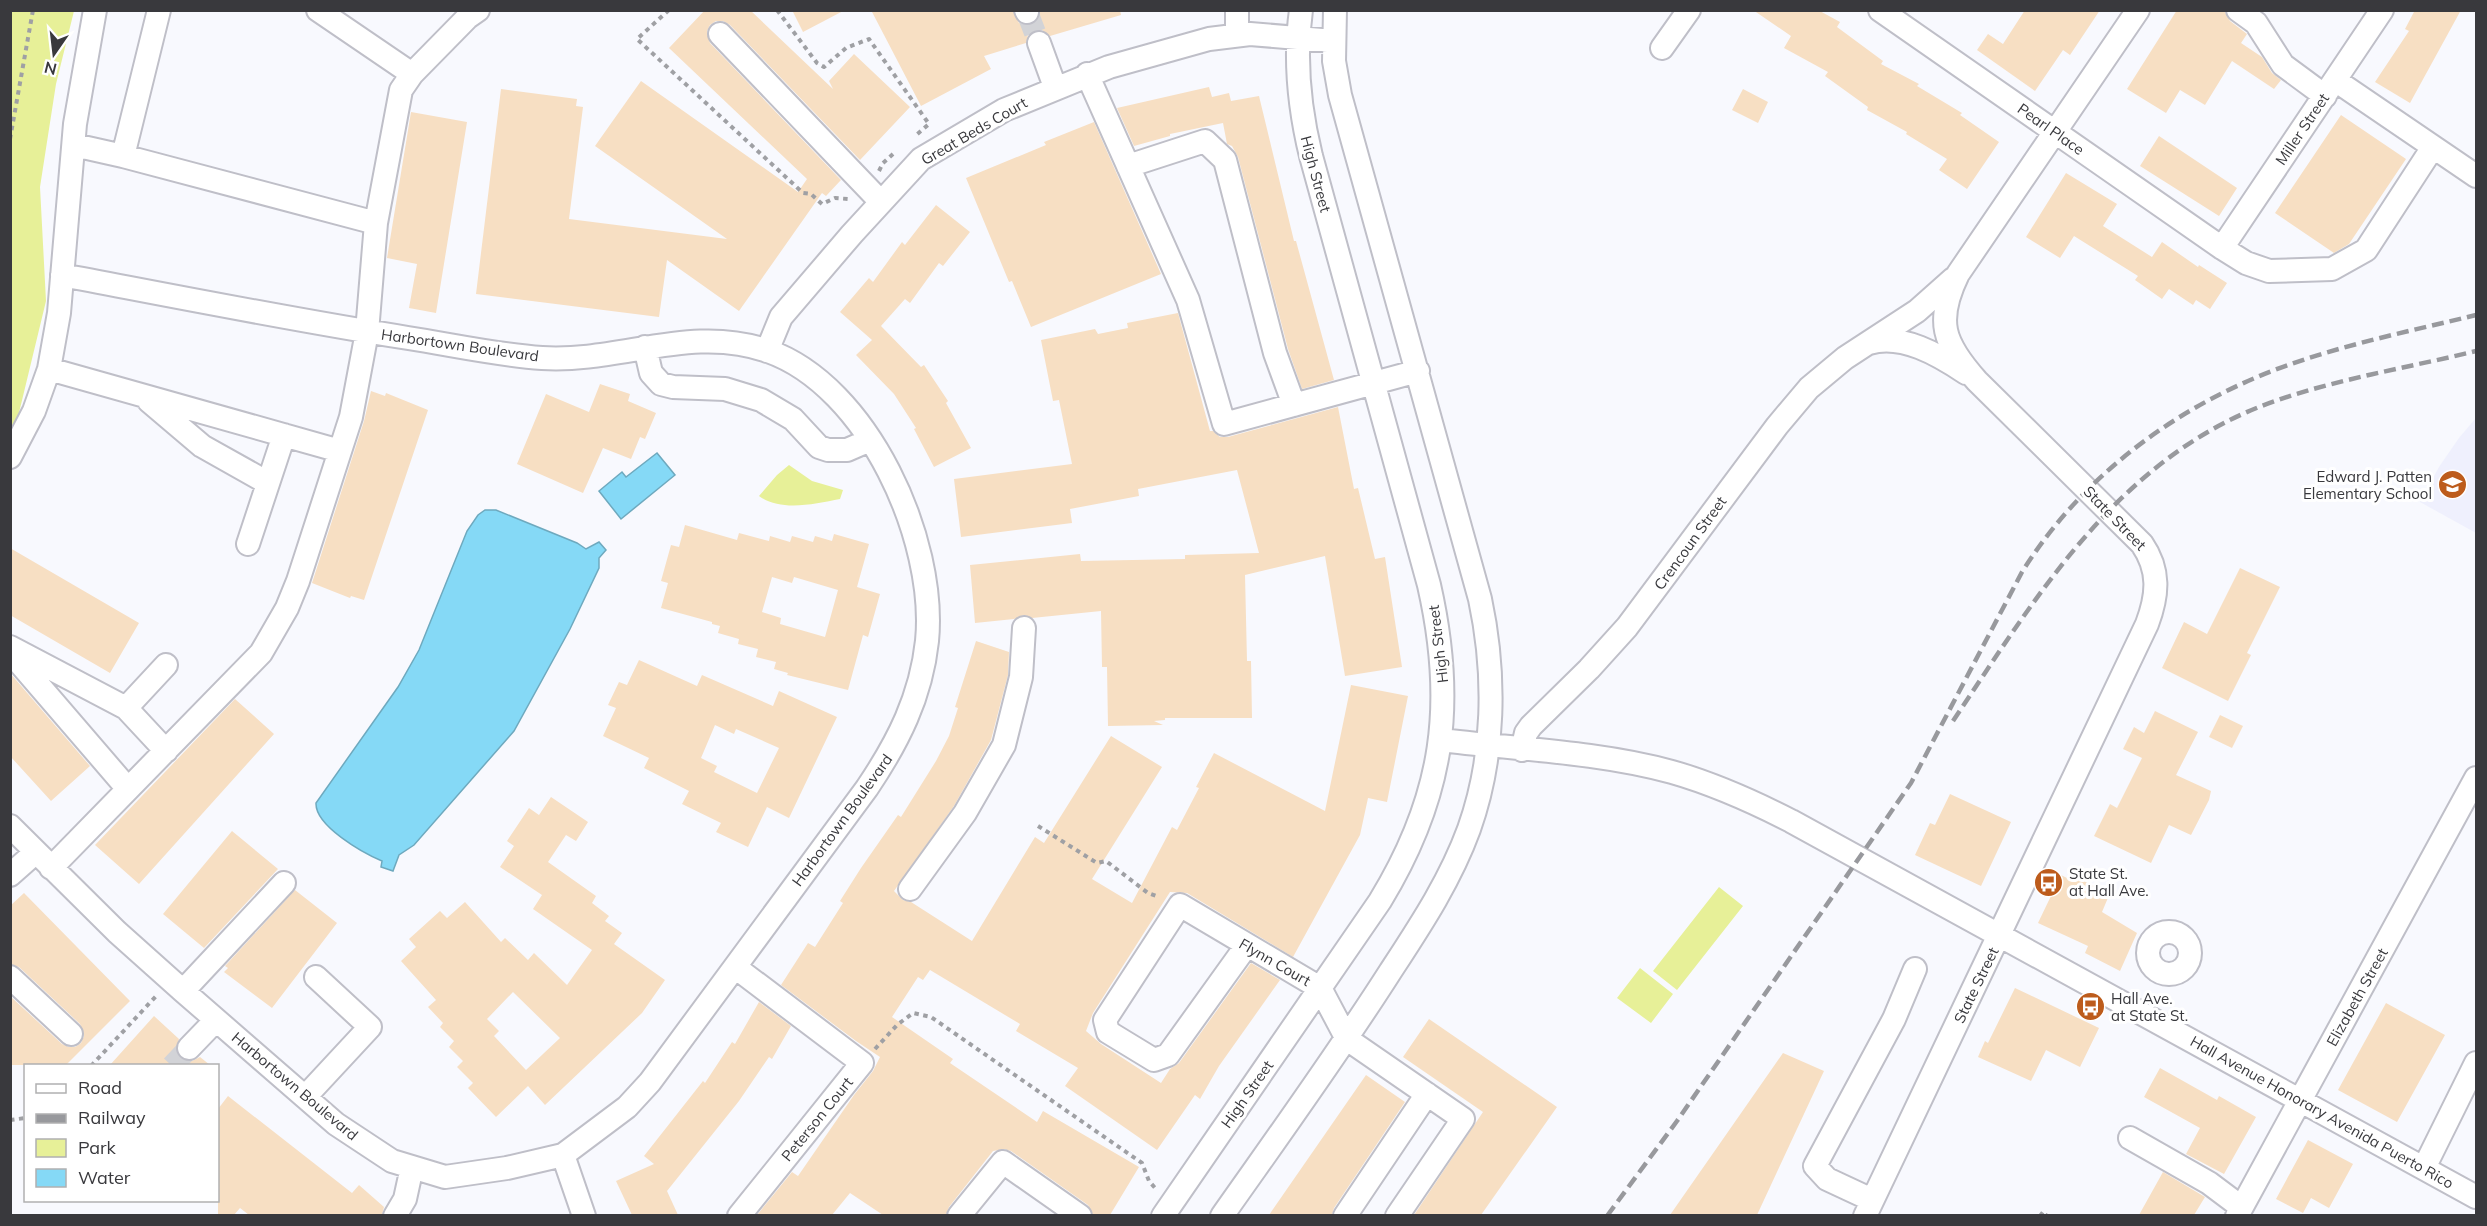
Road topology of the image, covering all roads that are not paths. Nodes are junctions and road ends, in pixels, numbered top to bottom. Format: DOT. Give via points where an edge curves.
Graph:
graph roads {
  1 [pos="95,10"];
  2 [pos="159,10"];
  3 [pos="318,10"];
  4 [pos="478,10"];
  5 [pos="1238,10"];
  6 [pos="1301,10"];
  7 [pos="1335,10"];
  8 [pos="1689,10"];
  9 [pos="1880,10"];
  10 [pos="2138,10"];
  11 [pos="2238,10"];
  12 [pos="2382,10"];
  13 [pos="720,34"];
  14 [pos="1237,35"];
  15 [pos="1298,38"];
  16 [pos="1334,41"];
  17 [pos="1039,43"];
  18 [pos="1662,48"];
  19 [pos="412,74"];
  20 [pos="1087,74"];
  21 [pos="1056,87"];
  22 [pos="2330,88"];
  23 [pos="2056,132"];
  24 [pos="74,146"];
  25 [pos="2433,147"];
  26 [pos="123,156"];
  27 [pos="1128,166"];
  28 [pos="2476,176"];
  29 [pos="874,195"];
  30 [pos="376,223"];
  31 [pos="2222,248"];
  32 [pos="1958,274"];
  33 [pos="62,275"];
  34 [pos="367,332"];
  35 [pos="1867,343"];
  36 [pos="645,347"];
  37 [pos="767,351"];
  38 [pos="49,369"];
  39 [pos="1418,371"];
  40 [pos="1977,381"];
  41 [pos="1375,383"];
  42 [pos="144,396"];
  43 [pos="1294,405"];
  44 [pos="284,435"];
  45 [pos="870,440"];
  46 [pos="340,451"];
  47 [pos="10,457"];
  48 [pos="268,483"];
  49 [pos="248,544"];
  50 [pos="1024,628"];
  51 [pos="10,650"];
  52 [pos="166,665"];
  53 [pos="126,708"];
  54 [pos="1440,740"];
  55 [pos="1487,746"];
  56 [pos="1522,750"];
  57 [pos="166,751"];
  58 [pos="2476,778"];
  59 [pos="128,789"];
  60 [pos="10,826"];
  61 [pos="44,860"];
  62 [pos="10,875"];
  63 [pos="284,883"];
  64 [pos="910,889"];
  65 [pos="2000,936"];
  66 [pos="1247,945"];
  67 [pos="735,967"];
  68 [pos="1914,969"];
  69 [pos="10,977"];
  70 [pos="315,977"];
  71 [pos="177,986"];
  72 [pos="1320,988"];
  73 [pos="216,1020"];
  74 [pos="71,1034"];
  75 [pos="1347,1039"];
  76 [pos="189,1048"];
  77 [pos="2476,1063"];
  78 [pos="1427,1094"];
  79 [pos="305,1097"];
  80 [pos="2300,1100"];
  81 [pos="2130,1138"];
  82 [pos="563,1155"];
  83 [pos="412,1167"];
  84 [pos="2424,1168"];
  85 [pos="2476,1197"];
  86 [pos="1053,1208"];
  87 [pos="1168,1208"];
  88 [pos="1868,1208"];
  89 [pos="2239,1211"];
  90 [pos="395,1215"];
  91 [pos="582,1215"];
  92 [pos="739,1215"];
  93 [pos="959,1215"];
  94 [pos="1080,1215"];
  95 [pos="1222,1215"];
  96 [pos="1345,1215"];
  97 [pos="1397,1215"];
  1 -- 24 [label="street"];
  2 -- 26 [label="street"];
  3 -- 19 [label="street"];
  4 -- 19 [label="street"];
  5 -- 14 [label="street"];
  6 -- 15 [label="street, High Street"];
  7 -- 16 [label="street"];
  8 -- 18 [label="street"];
  9 -- 23 [label="street, Pearl Place"];
  10 -- 23 [label="street, State Street"];
  11 -- 22 [label="street" via="2256,23 2283,65"];
  12 -- 22 [label="street, Miller Street"];
  13 -- 29 [label="street"];
  14 -- 15 [label="street, Great Beds Court"];
  14 -- 20 [label="street, Great Beds Court" via="1156,52"];
  15 -- 16 [label="street, Great Beds Court"];
  15 -- 41 [label="street, High Street" via="1298,89 1305,135"];
  16 -- 39 [label="street" via="1340,95"];
  17 -- 21 [label="street"];
  19 -- 30 [label="street" via="401,90"];
  20 -- 21 [label="street, Great Beds Court"];
  20 -- 27 [label="street"];
  21 -- 29 [label="street, Great Beds Court" via="1004,110 921,159"];
  22 -- 25 [label="street"];
  22 -- 31 [label="street, Miller Street"];
  23 -- 31 [label="street, Pearl Place"];
  23 -- 32 [label="street, State Street"];
  24 -- 26 [label="street"];
  24 -- 33 [label="street"];
  25 -- 28 [label="street"];
  25 -- 31 [label="street, Pearl Place" via="2366,250 2332,269 2270,271 2246,263"];
  26 -- 30 [label="street"];
  27 -- 43 [label="street" via="1188,300 1224,423"];
  27 -- 43 [label="street" via="1205,141 1225,159 1275,354"];
  29 -- 37 [label="street, Great Beds Court" via="781,317"];
  30 -- 34 [label="street"];
  32 -- 35 [label="street, Crencoun Street" via="1917,311"];
  32 -- 40 [label="street, State Street" via="1947,298 1945,330 1956,357"];
  33 -- 34 [label="street, Harbortown Boulevard"];
  33 -- 38 [label="street"];
  34 -- 36 [label="street, Harbortown Boulevard" via="544,358"];
  34 -- 46 [label="street" via="351,417"];
  35 -- 40 [label="street" via="1907,343"];
  35 -- 56 [label="street, Crencoun Street" via="1827,372 1793,406 1627,627 1531,726"];
  36 -- 37 [label="street, Harbortown Boulevard" via="712,340"];
  36 -- 45 [label="street" via="651,373 661,384 725,389 761,400 793,419 819,447 828,450 847,450"];
  37 -- 45 [label="street, Harbortown Boulevard" via="792,361 828,387 858,419"];
  38 -- 42 [label="street"];
  38 -- 47 [label="street" via="34,411"];
  39 -- 41 [label="street"];
  39 -- 55 [label="street" via="1485,624 1491,689"];
  40 -- 65 [label="street, State Street" via="2133,534 2149,554 2156,587 2147,624"];
  41 -- 43 [label="street"];
  41 -- 54 [label="street, High Street" via="1435,610 1443,669"];
  42 -- 44 [label="street"];
  42 -- 48 [label="street" via="202,446"];
  44 -- 46 [label="street"];
  44 -- 48 [label="street"];
  45 -- 67 [label="street, Harbortown Boulevard" via="907,514 922,564 928,631 920,680 905,726 891,752"];
  46 -- 57 [label="street" via="298,581 276,631 261,654"];
  48 -- 49 [label="street"];
  50 -- 64 [label="street" via="1021,677 1004,745 965,813"];
  51 -- 53 [label="street"];
  51 -- 59 [label="street"];
  52 -- 53 [label="street"];
  53 -- 57 [label="street"];
  54 -- 55 [label="street, Hall Avenue Honorary Avenida Puerto Rico"];
  54 -- 72 [label="street, High Street" via="1430,796 1411,846 1380,901"];
  55 -- 56 [label="street, Hall Avenue Honorary Avenida Puerto Rico"];
  55 -- 75 [label="street" via="1475,808 1454,866"];
  56 -- 65 [label="street, Hall Avenue Honorary Avenida Puerto Rico" via="1644,766 1712,784 1791,821"];
  57 -- 59 [label="street"];
  58 -- 80 [label="street, Elizabeth Street"];
  59 -- 61 [label="street"];
  60 -- 61 [label="street, Harbortown Boulevard"];
  61 -- 62 [label="street"];
  61 -- 71 [label="street, Harbortown Boulevard"];
  63 -- 71 [label="street"];
  65 -- 80 [label="street, Hall Avenue Honorary Avenida Puerto Rico"];
  65 -- 88 [label="street, State Street"];
  66 -- 66 [label="street, Flynn Court" via="1180,905 1105,1020 1108,1032 1154,1060 1168,1055"];
  66 -- 72 [label="street, Flynn Court"];
  67 -- 82 [label="street, Harbortown Boulevard" via="650,1082 627,1107"];
  67 -- 92 [label="street, Peterson Court" via="862,1063"];
  68 -- 88 [label="street" via="1894,1019 1815,1166"];
  69 -- 74 [label="street"];
  70 -- 79 [label="street" via="370,1027"];
  71 -- 73 [label="street, Harbortown Boulevard"];
  72 -- 75 [label="street, Flynn Court"];
  72 -- 87 [label="street, High Street"];
  73 -- 76 [label="street"];
  73 -- 79 [label="street, Harbortown Boulevard"];
  75 -- 78 [label="street"];
  75 -- 95 [label="street"];
  77 -- 84 [label="street"];
  78 -- 96 [label="street"];
  78 -- 97 [label="street" via="1463,1119"];
  79 -- 83 [label="street, Harbortown Boulevard" via="336,1124 392,1161"];
  80 -- 84 [label="street, Hall Avenue Honorary Avenida Puerto Rico"];
  80 -- 89 [label="street, Elizabeth Street"];
  81 -- 89 [label="street" via="2209,1182"];
  82 -- 83 [label="street, Harbortown Boulevard" via="445,1177"];
  82 -- 91 [label="street"];
  83 -- 90 [label="street" via="405,1199"];
  84 -- 85 [label="street, Hall Avenue Honorary Avenida Puerto Rico"];
  86 -- 93 [label="street" via="1003,1162"];
  86 -- 94 [label="street"];
}
